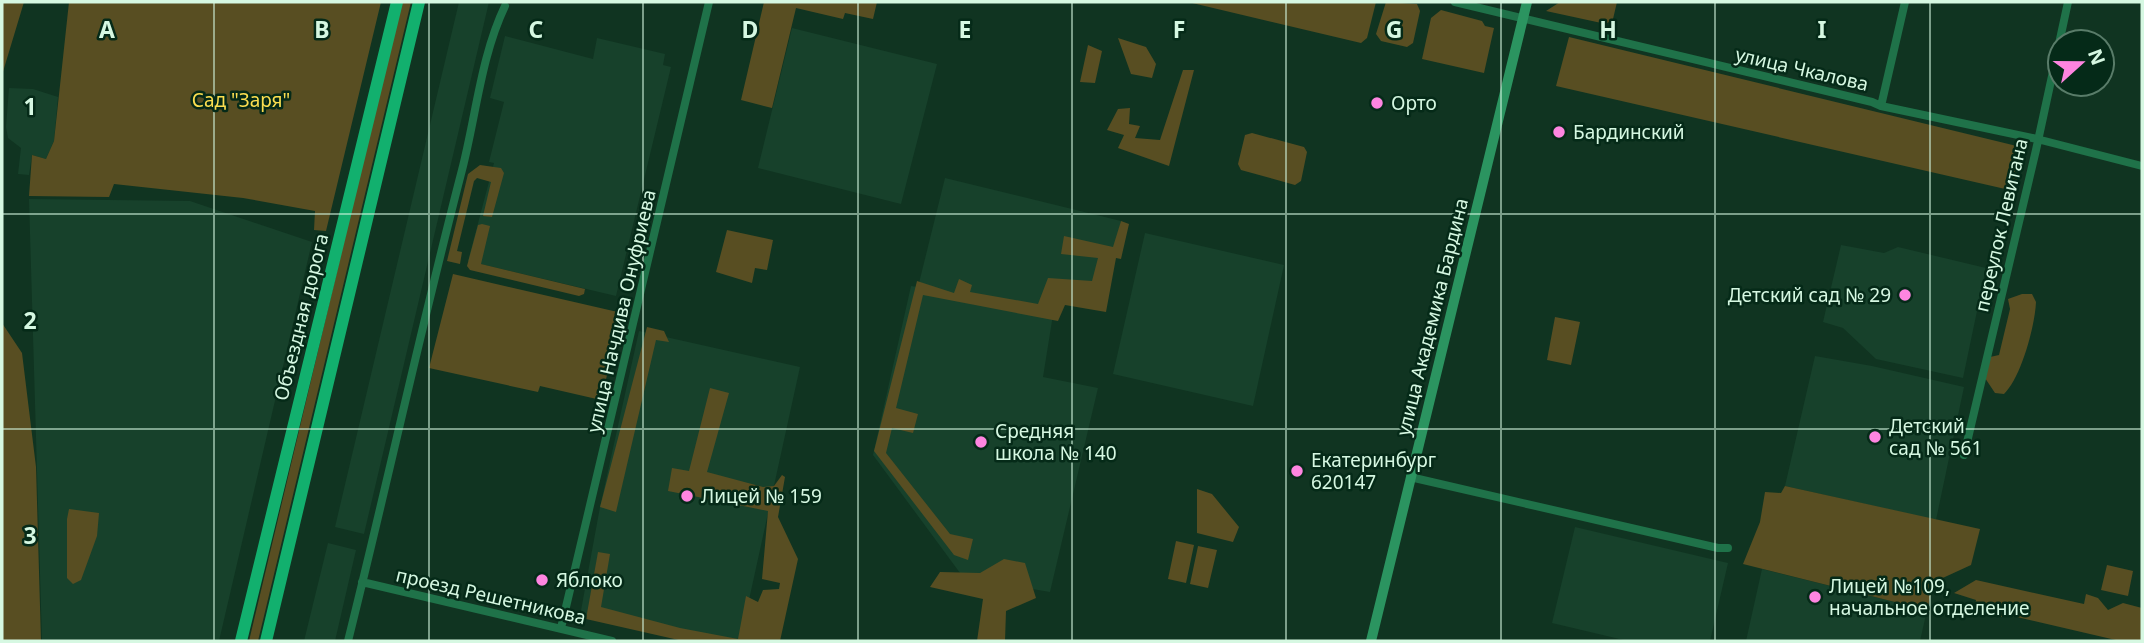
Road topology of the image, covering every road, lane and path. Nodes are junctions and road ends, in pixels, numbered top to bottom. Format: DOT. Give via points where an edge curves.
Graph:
graph roads {
  1 [pos="397,2"];
  2 [pos="419,2"];
  3 [pos="709,2"];
  4 [pos="1455,2"];
  5 [pos="1527,2"];
  6 [pos="1905,2"];
  7 [pos="2067,2"];
  8 [pos="505,6"];
  9 [pos="1523,19"];
  10 [pos="1881,106"];
  11 [pos="2037,139"];
  12 [pos="2142,166"];
  13 [pos="1964,455"];
  14 [pos="1410,477"];
  15 [pos="1727,548"];
  16 [pos="362,582"];
  17 [pos="561,628"];
  18 [pos="241,641"];
  19 [pos="266,641"];
  20 [pos="348,641"];
  21 [pos="612,641"];
  22 [pos="1371,641"];
  1 -- 18 [label="main road, Объездная дорога"];
  2 -- 19 [label="main road"];
  3 -- 17 [label="street, улица Начдива Онуфриева"];
  4 -- 9 [label="street, улица Чкалова"];
  5 -- 9 [label="street, улица Академика Бардина"];
  6 -- 10 [label="street"];
  7 -- 11 [label="street, переулок Левитана"];
  8 -- 16 [label="street" via="436,265"];
  9 -- 10 [label="street, улица Чкалова"];
  9 -- 14 [label="street, улица Академика Бардина"];
  10 -- 11 [label="street, улица Чкалова"];
  11 -- 12 [label="street, улица Чкалова"];
  11 -- 13 [label="street, переулок Левитана"];
  14 -- 15 [label="street"];
  14 -- 22 [label="street, улица Академика Бардина"];
  16 -- 17 [label="street, проезд Решетникова"];
  16 -- 20 [label="street"];
  17 -- 21 [label="street, проезд Решетникова"];
}
